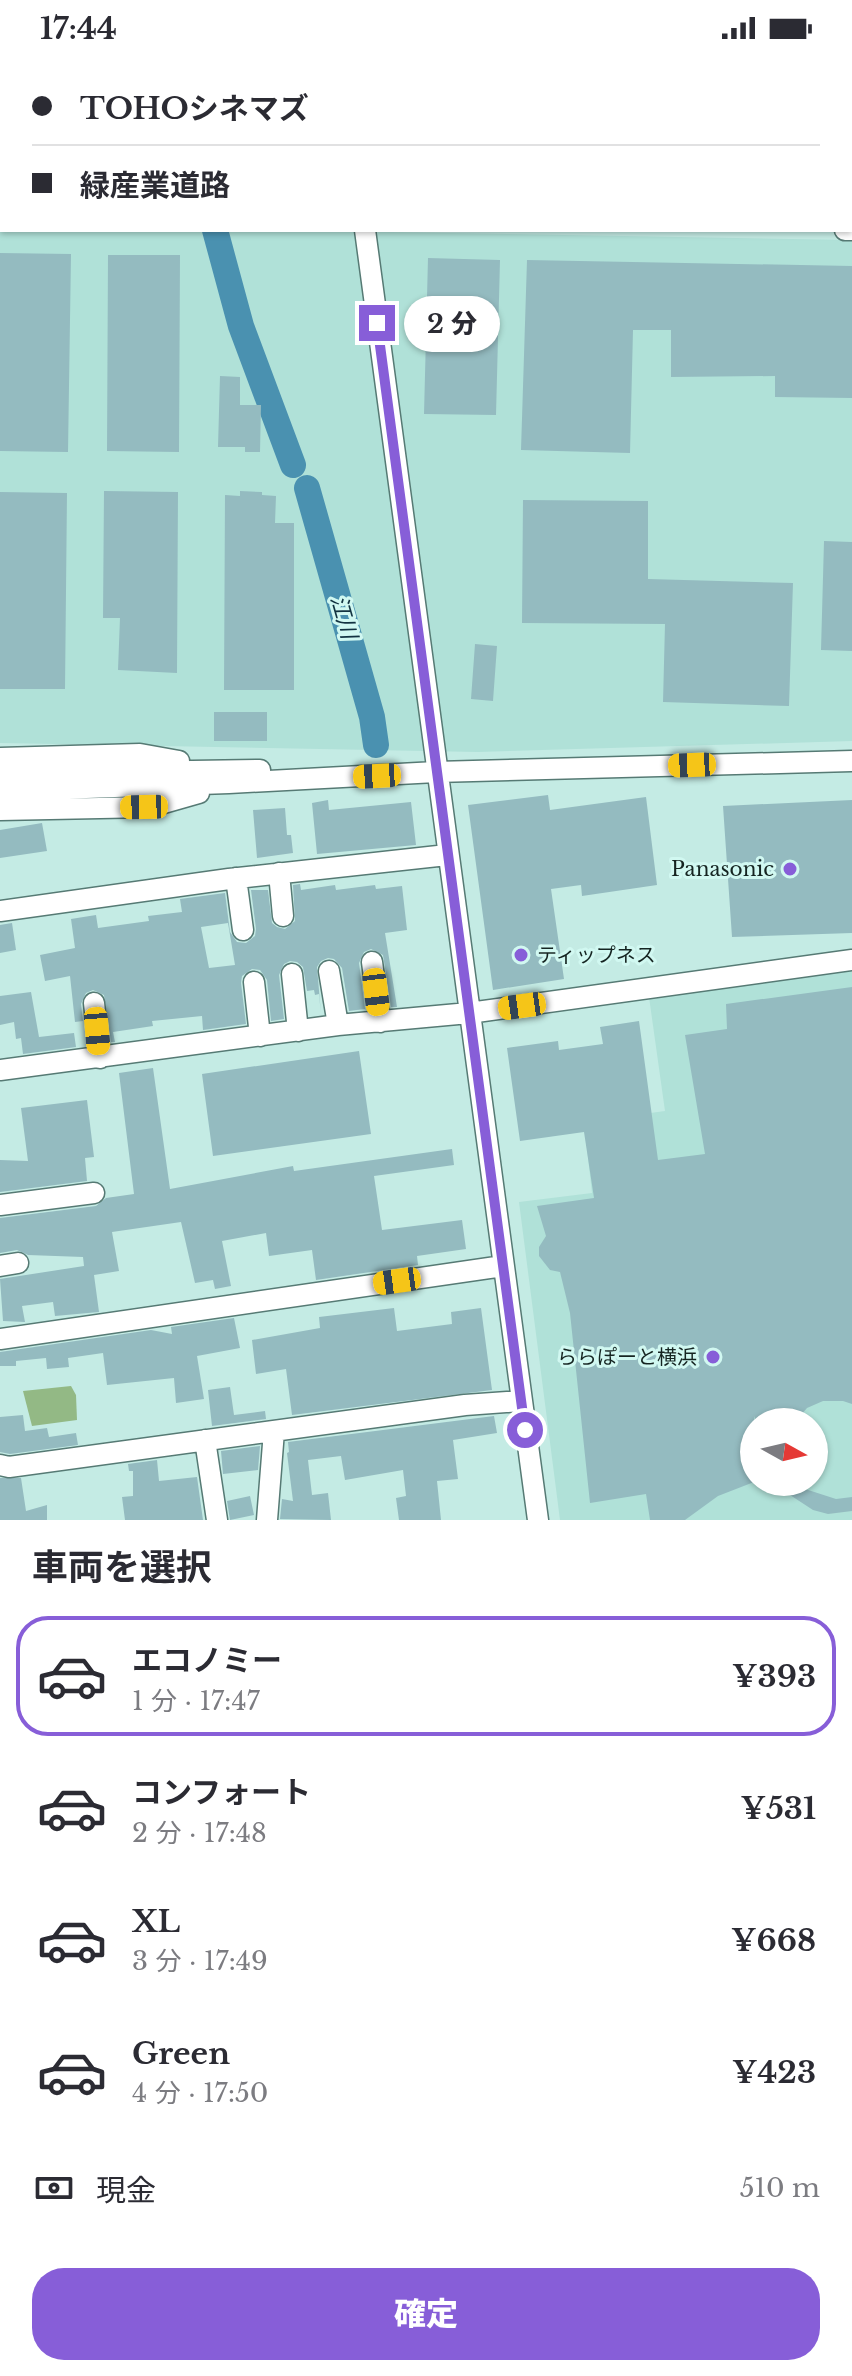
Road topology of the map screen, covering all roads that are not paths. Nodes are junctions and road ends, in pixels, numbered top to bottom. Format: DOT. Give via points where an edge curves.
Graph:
graph roads {
  1 [pos="365,232"];
  2 [pos="0,758"];
  3 [pos="852,761"];
  4 [pos="436,772"];
  5 [pos="0,774"];
  6 [pos="229,776"];
  7 [pos="0,791"];
  8 [pos="0,810"];
  9 [pos="447,855"];
  10 [pos="279,873"];
  11 [pos="236,878"];
  12 [pos="0,911"];
  13 [pos="283,916"];
  14 [pos="243,930"];
  15 [pos="852,960"];
  16 [pos="372,962"];
  17 [pos="329,971"];
  18 [pos="292,974"];
  19 [pos="254,982"];
  20 [pos="94,1003"];
  21 [pos="469,1013"];
  22 [pos="380,1022"];
  23 [pos="338,1025"];
  24 [pos="298,1031"];
  25 [pos="260,1036"];
  26 [pos="100,1058"];
  27 [pos="0,1070"];
  28 [pos="94,1193"];
  29 [pos="0,1205"];
  30 [pos="503,1266"];
  31 [pos="0,1339"];
  32 [pos="521,1401"];
  33 [pos="274,1431"];
  34 [pos="205,1440"];
  35 [pos="0,1465"];
  36 [pos="217,1520"];
  37 [pos="267,1520"];
  38 [pos="538,1520"];
  1 -- 4 [label="street"];
  2 -- 6 [label="street" via="140,754"];
  3 -- 4 [label="street"];
  4 -- 6 [label="street"];
  4 -- 9 [label="street"];
  5 -- 6 [label="street"];
  6 -- 7 [label="street"];
  6 -- 8 [label="street" via="150,807"];
  9 -- 10 [label="street"];
  9 -- 21 [label="street"];
  10 -- 11 [label="street"];
  10 -- 13 [label="street"];
  11 -- 12 [label="street"];
  11 -- 14 [label="street"];
  15 -- 21 [label="street"];
  16 -- 22 [label="street"];
  17 -- 23 [label="street"];
  18 -- 24 [label="street"];
  19 -- 25 [label="street"];
  20 -- 26 [label="street"];
  21 -- 22 [label="street"];
  21 -- 30 [label="street"];
  22 -- 23 [label="street"];
  23 -- 24 [label="street"];
  24 -- 25 [label="street"];
  25 -- 26 [label="street"];
  26 -- 27 [label="street"];
  28 -- 29 [label="street"];
  30 -- 31 [label="street"];
  30 -- 32 [label="street"];
  32 -- 33 [label="street"];
  32 -- 38 [label="street"];
  33 -- 34 [label="street"];
  33 -- 37 [label="street"];
  34 -- 35 [label="street"];
  34 -- 36 [label="street"];
}
